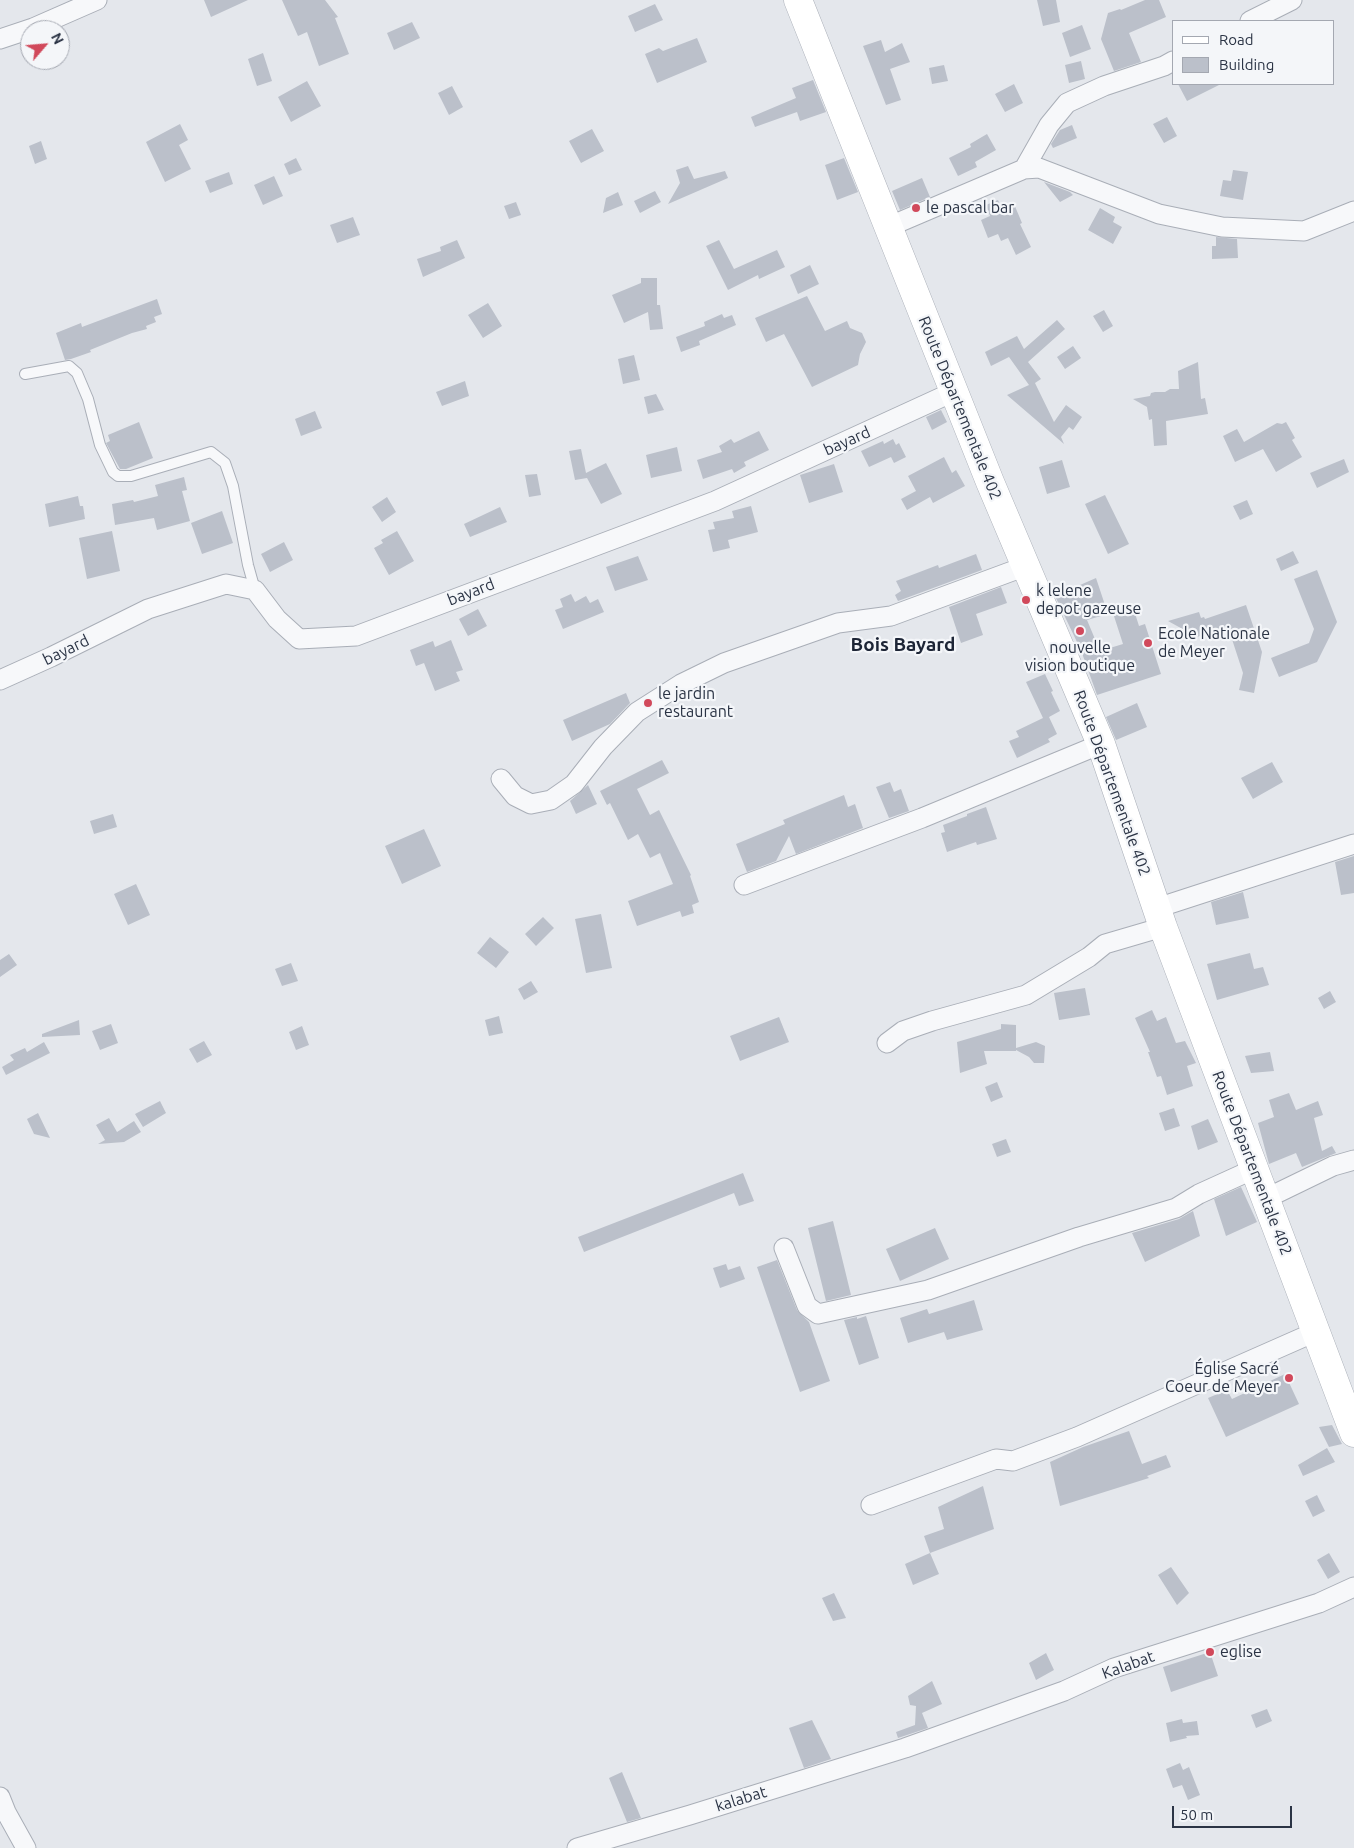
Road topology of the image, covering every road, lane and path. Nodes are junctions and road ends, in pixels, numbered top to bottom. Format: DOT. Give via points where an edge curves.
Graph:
graph roads {
  1 [pos="97,0"];
  2 [pos="798,0"];
  3 [pos="1292,0"];
  4 [pos="1252,20"];
  5 [pos="0,39"];
  6 [pos="1172,61"];
  7 [pos="1024,169"];
  8 [pos="1354,211"];
  9 [pos="888,227"];
  10 [pos="25,374"];
  11 [pos="952,390"];
  12 [pos="1026,566"];
  13 [pos="255,590"];
  14 [pos="0,680"];
  15 [pos="1101,744"];
  16 [pos="501,779"];
  17 [pos="1354,844"];
  18 [pos="744,885"];
  19 [pos="1160,918"];
  20 [pos="887,1043"];
  21 [pos="1354,1160"];
  22 [pos="1254,1169"];
  23 [pos="1265,1199"];
  24 [pos="784,1248"];
  25 [pos="1315,1332"];
  26 [pos="1354,1433"];
  27 [pos="871,1505"];
  28 [pos="1354,1587"];
  29 [pos="905,1748"];
  30 [pos="0,1797"];
  31 [pos="26,1848"];
  32 [pos="577,1848"];
  1 -- 5 [label="street"];
  2 -- 9 [label="main road, Route Départementale 402"];
  3 -- 4 [label="street"];
  6 -- 7 [label="street" via="1067,103 1049,125"];
  7 -- 8 [label="street" via="1039,168 1159,214 1222,227 1304,231"];
  7 -- 9 [label="street"];
  9 -- 11 [label="main road, Route Départementale 402"];
  10 -- 13 [label="lane" via="69,366 77,373 88,399 100,445 118,476 131,476 211,452 225,464 233,486"];
  11 -- 12 [label="main road, Route Départementale 402"];
  11 -- 13 [label="street, bayard" via="715,501 356,636 299,639 277,619"];
  12 -- 15 [label="main road, Route Départementale 402"];
  12 -- 16 [label="street" via="892,616 838,623 724,663 681,684 637,712 603,746 574,784 551,800 531,804 515,796"];
  13 -- 14 [label="street, bayard" via="226,584 148,609"];
  15 -- 18 [label="street" via="922,818"];
  15 -- 19 [label="main road, Route Départementale 402"];
  17 -- 19 [label="street"];
  19 -- 20 [label="street" via="1105,944 1026,995 903,1031"];
  19 -- 22 [label="main road, Route Départementale 402"];
  21 -- 23 [label="street" via="1333,1166"];
  22 -- 23 [label="main road, Route Départementale 402"];
  22 -- 24 [label="street" via="1176,1208 1079,1237 928,1290 818,1314 807,1306"];
  23 -- 25 [label="main road, Route Départementale 402"];
  25 -- 26 [label="main road, Route Départementale 402"];
  25 -- 27 [label="street" via="1077,1437 1013,1461 996,1459"];
  28 -- 29 [label="street, Kalabat" via="1319,1603 1114,1668 1064,1691"];
  29 -- 32 [label="street, kalabat"];
  30 -- 31 [label="street"];
}
